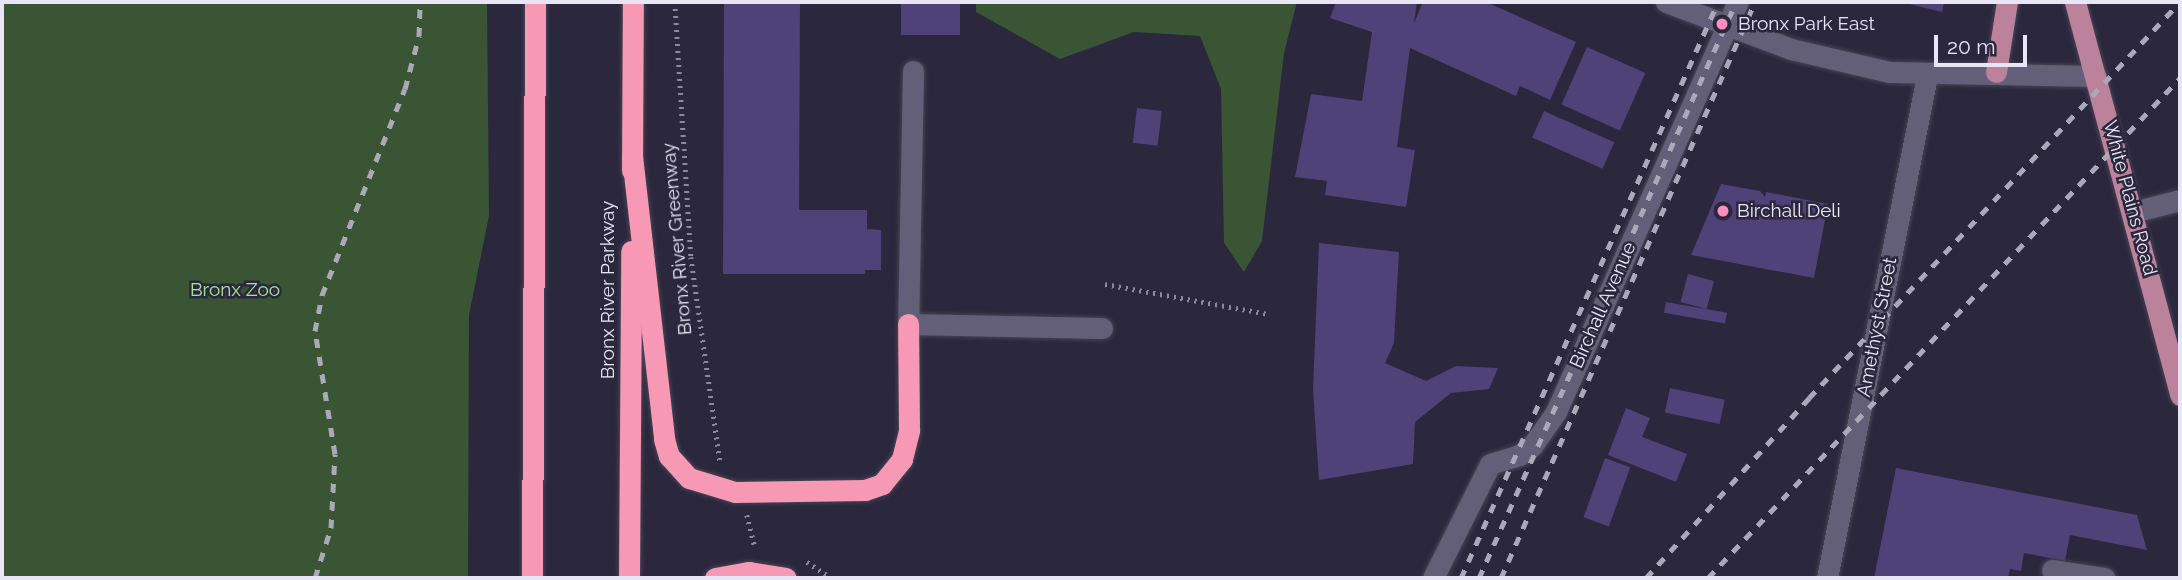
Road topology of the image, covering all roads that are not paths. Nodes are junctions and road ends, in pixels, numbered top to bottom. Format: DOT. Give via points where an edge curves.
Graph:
graph roads {
  1 [pos="535,2"];
  2 [pos="633,2"];
  3 [pos="1666,2"];
  4 [pos="1738,2"];
  5 [pos="2007,2"];
  6 [pos="2075,2"];
  7 [pos="1727,27"];
  8 [pos="912,71"];
  9 [pos="1996,72"];
  10 [pos="1927,76"];
  11 [pos="2096,76"];
  12 [pos="632,156"];
  13 [pos="2180,200"];
  14 [pos="2133,212"];
  15 [pos="908,324"];
  16 [pos="1102,328"];
  17 [pos="2180,395"];
  18 [pos="2052,570"];
  19 [pos="532,578"];
  20 [pos="629,578"];
  21 [pos="715,578"];
  22 [pos="786,578"];
  23 [pos="1433,578"];
  24 [pos="1827,578"];
  25 [pos="2104,578"];
  1 -- 19 [label="highway"];
  2 -- 12 [label="highway, Bronx River Parkway"];
  3 -- 7 [label="street"];
  4 -- 7 [label="street, Birchall Avenue"];
  5 -- 9 [label="main road"];
  6 -- 11 [label="main road, White Plains Road"];
  7 -- 10 [label="street" via="1852,64"];
  7 -- 23 [label="street, Birchall Avenue" via="1556,412 1532,446 1520,455 1490,464"];
  8 -- 15 [label="street"];
  9 -- 10 [label="street"];
  9 -- 11 [label="street"];
  10 -- 24 [label="street, Amethyst Street"];
  11 -- 14 [label="main road, White Plains Road"];
  12 -- 15 [label="highway" via="664,439 669,456 689,478 735,492 865,489 882,484 902,459 909,430"];
  12 -- 20 [label="highway, Bronx River Parkway"];
  13 -- 14 [label="street"];
  14 -- 17 [label="main road, White Plains Road"];
  15 -- 16 [label="street"];
  18 -- 25 [label="street"];
  21 -- 22 [label="highway" via="749,572"];
}
